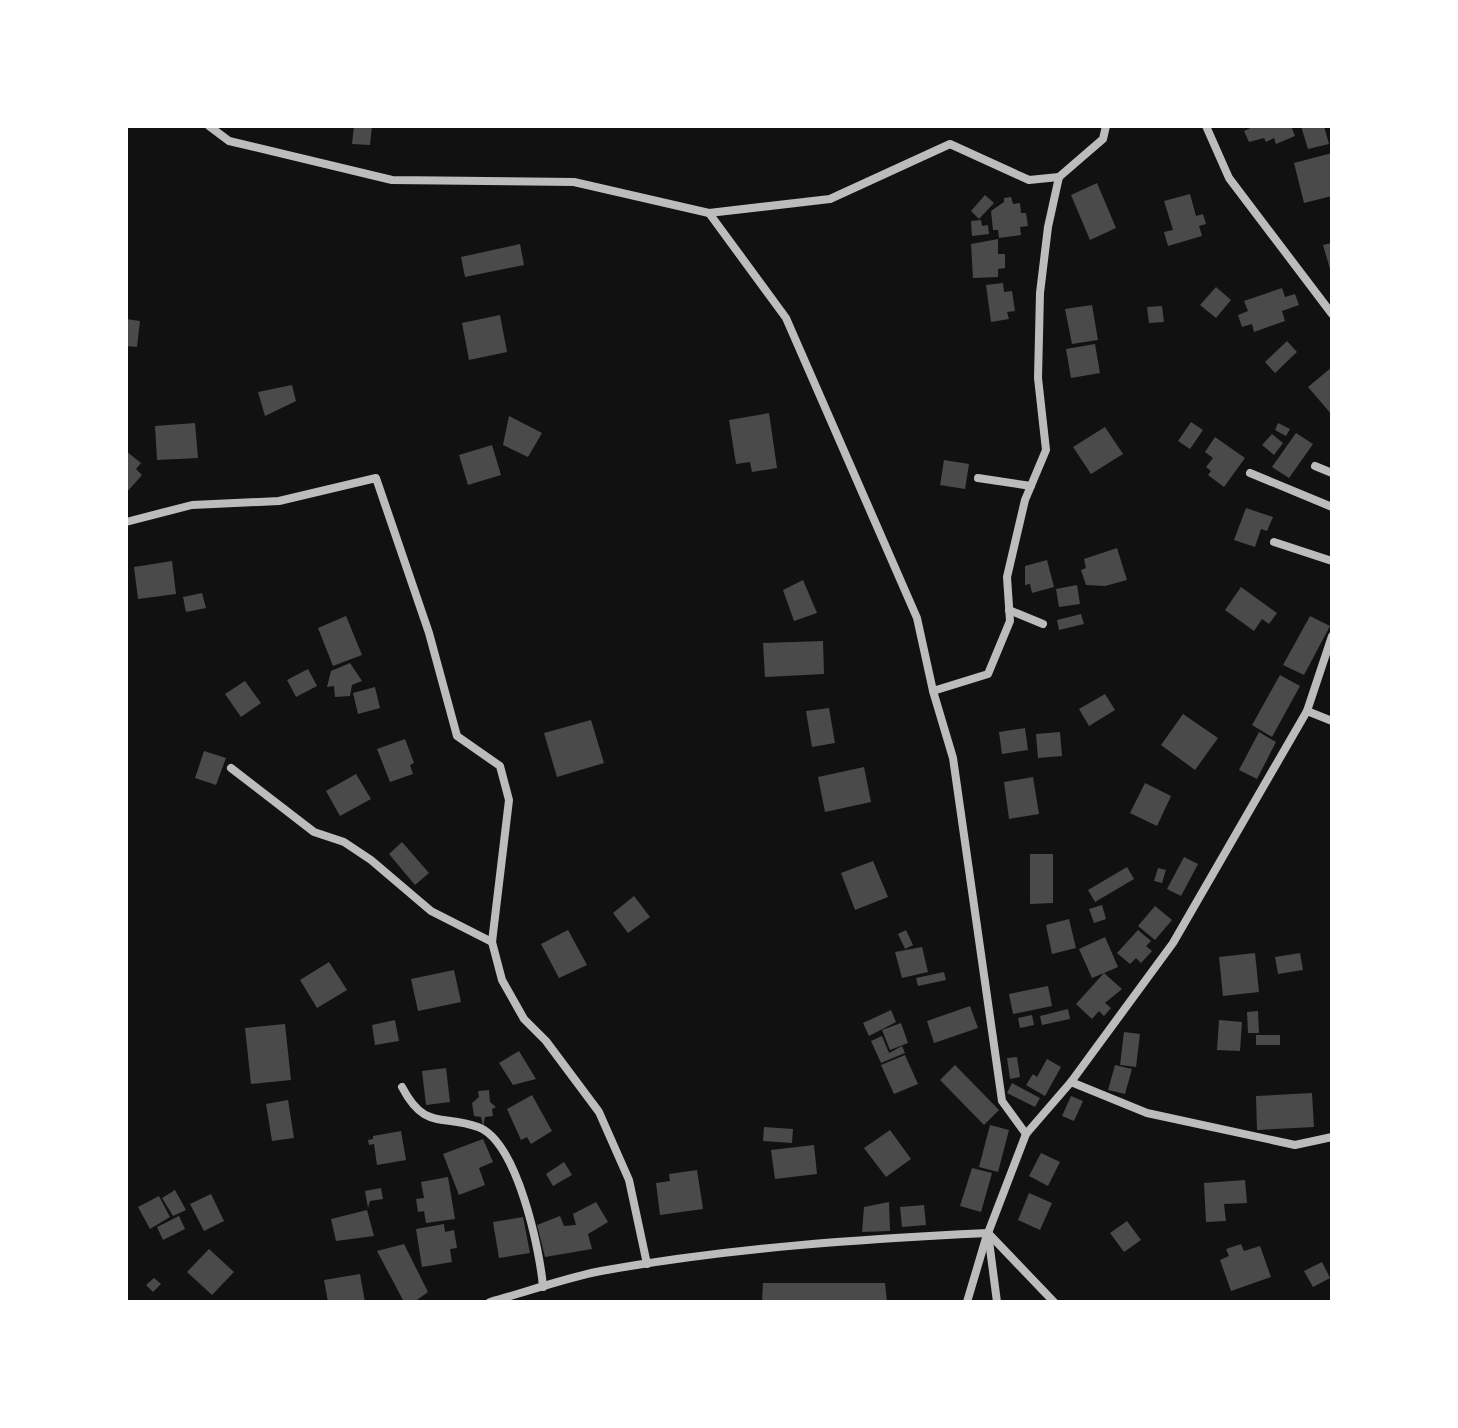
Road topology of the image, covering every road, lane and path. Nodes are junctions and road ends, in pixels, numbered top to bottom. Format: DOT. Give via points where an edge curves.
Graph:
graph roads {
  1 [pos="209,126"];
  2 [pos="1106,126"];
  3 [pos="1206,126"];
  4 [pos="1059,177"];
  5 [pos="709,213"];
  6 [pos="1332,314"];
  7 [pos="1315,466"];
  8 [pos="1250,473"];
  9 [pos="1332,473"];
  10 [pos="978,478"];
  11 [pos="1031,486"];
  12 [pos="1332,507"];
  13 [pos="126,522"];
  14 [pos="1274,542"];
  15 [pos="1332,561"];
  16 [pos="1009,610"];
  17 [pos="1043,624"];
  18 [pos="1332,636"];
  19 [pos="933,691"];
  20 [pos="1307,711"];
  21 [pos="1332,721"];
  22 [pos="231,768"];
  23 [pos="492,942"];
  24 [pos="1071,1082"];
  25 [pos="402,1087"];
  26 [pos="1026,1134"];
  27 [pos="1332,1137"];
  28 [pos="988,1233"];
  29 [pos="647,1264"];
  30 [pos="543,1287"];
  31 [pos="490,1302"];
  32 [pos="967,1302"];
  33 [pos="997,1302"];
  34 [pos="1054,1302"];
  1 -- 5 [label="street" via="229,141 392,180 574,182"];
  2 -- 4 [label="street" via="1103,139"];
  3 -- 6 [label="street" via="1229,178"];
  4 -- 5 [label="street" via="1029,180 950,144 830,199"];
  4 -- 11 [label="street" via="1040,293 1038,378 1046,450"];
  5 -- 19 [label="street" via="786,318 917,618"];
  7 -- 9 [label="street"];
  8 -- 12 [label="street"];
  10 -- 11 [label="street"];
  11 -- 16 [label="street" via="1007,577"];
  13 -- 23 [label="street" via="192,505 279,501 376,478 429,633 457,736 500,766 509,800"];
  14 -- 15 [label="street"];
  16 -- 17 [label="street"];
  16 -- 19 [label="street" via="1010,621 988,674"];
  18 -- 20 [label="street"];
  19 -- 26 [label="street" via="953,758 966,831 1002,1101"];
  20 -- 21 [label="street"];
  20 -- 24 [label="street" via="1173,943"];
  22 -- 23 [label="street" via="314,832 344,842 371,860 431,911"];
  23 -- 29 [label="street" via="502,980 524,1019 599,1112 629,1180"];
  24 -- 26 [label="street"];
  24 -- 27 [label="street" via="1147,1113 1295,1145"];
  25 -- 30 [label="street" via="410,1103 427,1117 492,1134 531,1217"];
  26 -- 28 [label="street"];
  28 -- 29 [label="street" via="861,1240"];
  28 -- 32 [label="street"];
  28 -- 33 [label="street"];
  28 -- 34 [label="street"];
  29 -- 30 [label="street"];
  30 -- 31 [label="street"];
}
